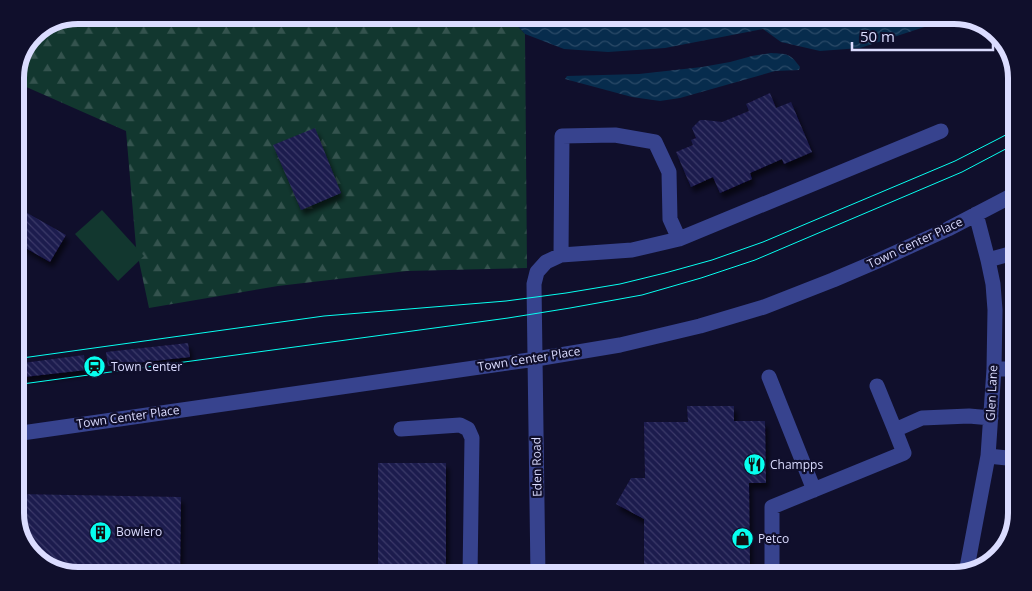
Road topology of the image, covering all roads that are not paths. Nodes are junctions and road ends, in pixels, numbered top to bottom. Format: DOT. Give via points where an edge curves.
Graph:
graph roads {
  1 [pos="941,131"];
  2 [pos="1008,198"];
  3 [pos="976,214"];
  4 [pos="679,239"];
  5 [pos="1008,254"];
  6 [pos="562,255"];
  7 [pos="988,260"];
  8 [pos="536,358"];
  9 [pos="994,369"];
  10 [pos="1008,369"];
  11 [pos="769,377"];
  12 [pos="877,386"];
  13 [pos="991,418"];
  14 [pos="401,429"];
  15 [pos="895,430"];
  16 [pos="24,433"];
  17 [pos="988,456"];
  18 [pos="1008,458"];
  19 [pos="814,490"];
  20 [pos="967,565"];
  21 [pos="470,567"];
  22 [pos="538,567"];
  23 [pos="772,567"];
  1 -- 4 [label="street"];
  2 -- 3 [label="street, Town Center Place"];
  3 -- 7 [label="street, Glen Lane"];
  3 -- 8 [label="street, Town Center Place" via="882,259 764,306 700,326 620,345"];
  4 -- 6 [label="street" via="632,250"];
  4 -- 6 [label="street" via="670,219 669,172 656,142 615,135 562,136"];
  5 -- 7 [label="street"];
  6 -- 8 [label="street, Eden Road" via="546,262 537,272 534,284"];
  7 -- 9 [label="street, Glen Lane" via="995,310"];
  8 -- 16 [label="street, Town Center Place"];
  8 -- 22 [label="street, Eden Road"];
  9 -- 10 [label="street"];
  9 -- 13 [label="street, Glen Lane"];
  11 -- 19 [label="street"];
  12 -- 15 [label="street"];
  13 -- 15 [label="street" via="922,418"];
  13 -- 17 [label="street, Glen Lane"];
  14 -- 21 [label="street" via="460,425 468,429 472,438"];
  15 -- 19 [label="street" via="904,452"];
  17 -- 18 [label="street"];
  17 -- 20 [label="street, Glen Lane"];
  19 -- 23 [label="street" via="772,507"];
}
